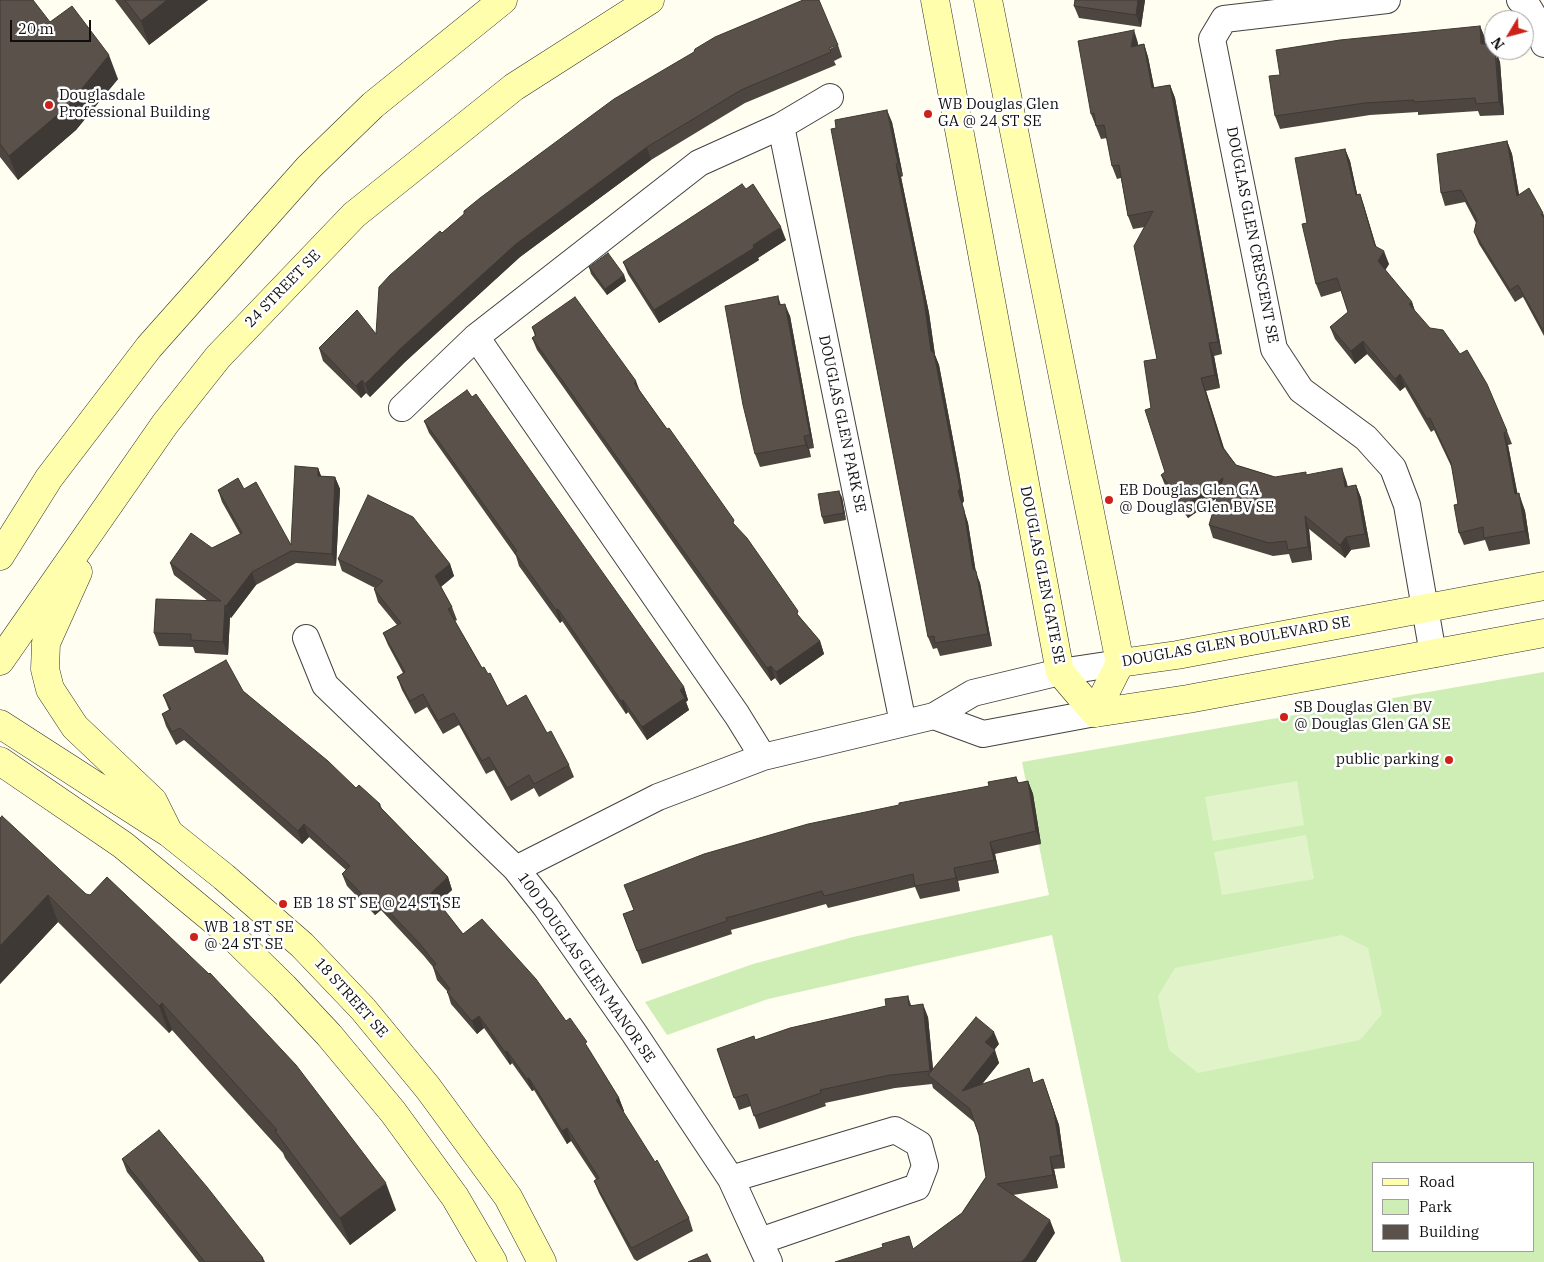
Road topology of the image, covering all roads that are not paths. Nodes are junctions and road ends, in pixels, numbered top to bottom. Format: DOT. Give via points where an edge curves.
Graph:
graph roads {
  1 [pos="503,0"];
  2 [pos="650,0"];
  3 [pos="935,0"];
  4 [pos="1387,0"];
  5 [pos="1520,0"];
  6 [pos="993,9"];
  7 [pos="1544,44"];
  8 [pos="830,97"];
  9 [pos="781,126"];
  10 [pos="476,337"];
  11 [pos="402,408"];
  12 [pos="109,507"];
  13 [pos="2,551"];
  14 [pos="1544,586"];
  15 [pos="1426,609"];
  16 [pos="1544,633"];
  17 [pos="306,638"];
  18 [pos="1433,654"];
  19 [pos="0,661"];
  20 [pos="1120,663"];
  21 [pos="1060,672"];
  22 [pos="1095,713"];
  23 [pos="934,716"];
  24 [pos="903,723"];
  25 [pos="0,724"];
  26 [pos="763,756"];
  27 [pos="0,761"];
  28 [pos="31,781"];
  29 [pos="0,783"];
  30 [pos="169,833"];
  31 [pos="516,869"];
  32 [pos="731,1179"];
  33 [pos="765,1251"];
  34 [pos="493,1262"];
  35 [pos="542,1262"];
  1 -- 13 [label="main road" via="373,105 309,167 149,347 49,478"];
  2 -- 12 [label="main road, 24 STREET SE" via="514,87 354,215 218,357 165,424"];
  3 -- 21 [label="main road, DOUGLAS GLEN GATE SE"];
  4 -- 15 [label="street, DOUGLAS GLEN CRESCENT SE" via="1224,19 1212,40 1274,349 1301,390 1366,438 1393,468 1408,505"];
  5 -- 7 [label="street" via="1525,2 1539,24"];
  6 -- 20 [label="main road"];
  8 -- 9 [label="street"];
  9 -- 10 [label="street" via="699,163"];
  9 -- 24 [label="street, DOUGLAS GLEN PARK SE"];
  10 -- 11 [label="street"];
  10 -- 26 [label="street"];
  12 -- 19 [label="main road, 24 STREET SE"];
  12 -- 30 [label="main road" via="46,644 45,669 50,689 75,727 153,801"];
  14 -- 15 [label="main road, DOUGLAS GLEN BOULEVARD SE"];
  15 -- 18 [label="street, DOUGLAS GLEN CRESCENT SE"];
  15 -- 20 [label="main road, DOUGLAS GLEN BOULEVARD SE"];
  16 -- 18 [label="main road"];
  17 -- 31 [label="street, 100 DOUGLAS GLEN MANOR SE" via="325,685"];
  18 -- 22 [label="main road" via="1188,700"];
  20 -- 21 [label="street, DOUGLAS GLEN BOULEVARD SE"];
  20 -- 22 [label="main road"];
  21 -- 22 [label="main road, DOUGLAS GLEN GATE SE"];
  21 -- 23 [label="street, DOUGLAS GLEN BOULEVARD SE" via="973,693"];
  22 -- 23 [label="street" via="982,734"];
  23 -- 24 [label="street, DOUGLAS GLEN BOULEVARD SE"];
  24 -- 26 [label="street, DOUGLAS GLEN BOULEVARD SE"];
  25 -- 30 [label="main road, 18 STREET SE"];
  26 -- 31 [label="street, DOUGLAS GLEN BOULEVARD SE" via="658,797"];
  27 -- 28 [label="main road"];
  28 -- 29 [label="main road"];
  28 -- 34 [label="main road" via="123,844 228,932 284,987 393,1112 455,1197"];
  30 -- 35 [label="main road, 18 STREET SE" via="302,945 363,1008 428,1088 508,1197"];
  31 -- 32 [label="street, 100 DOUGLAS GLEN MANOR SE" via="634,1033"];
  32 -- 33 [label="street, 100 DOUGLAS GLEN MANOR SE"];
  32 -- 33 [label="street" via="895,1130 919,1144 925,1166 917,1187"];
}
